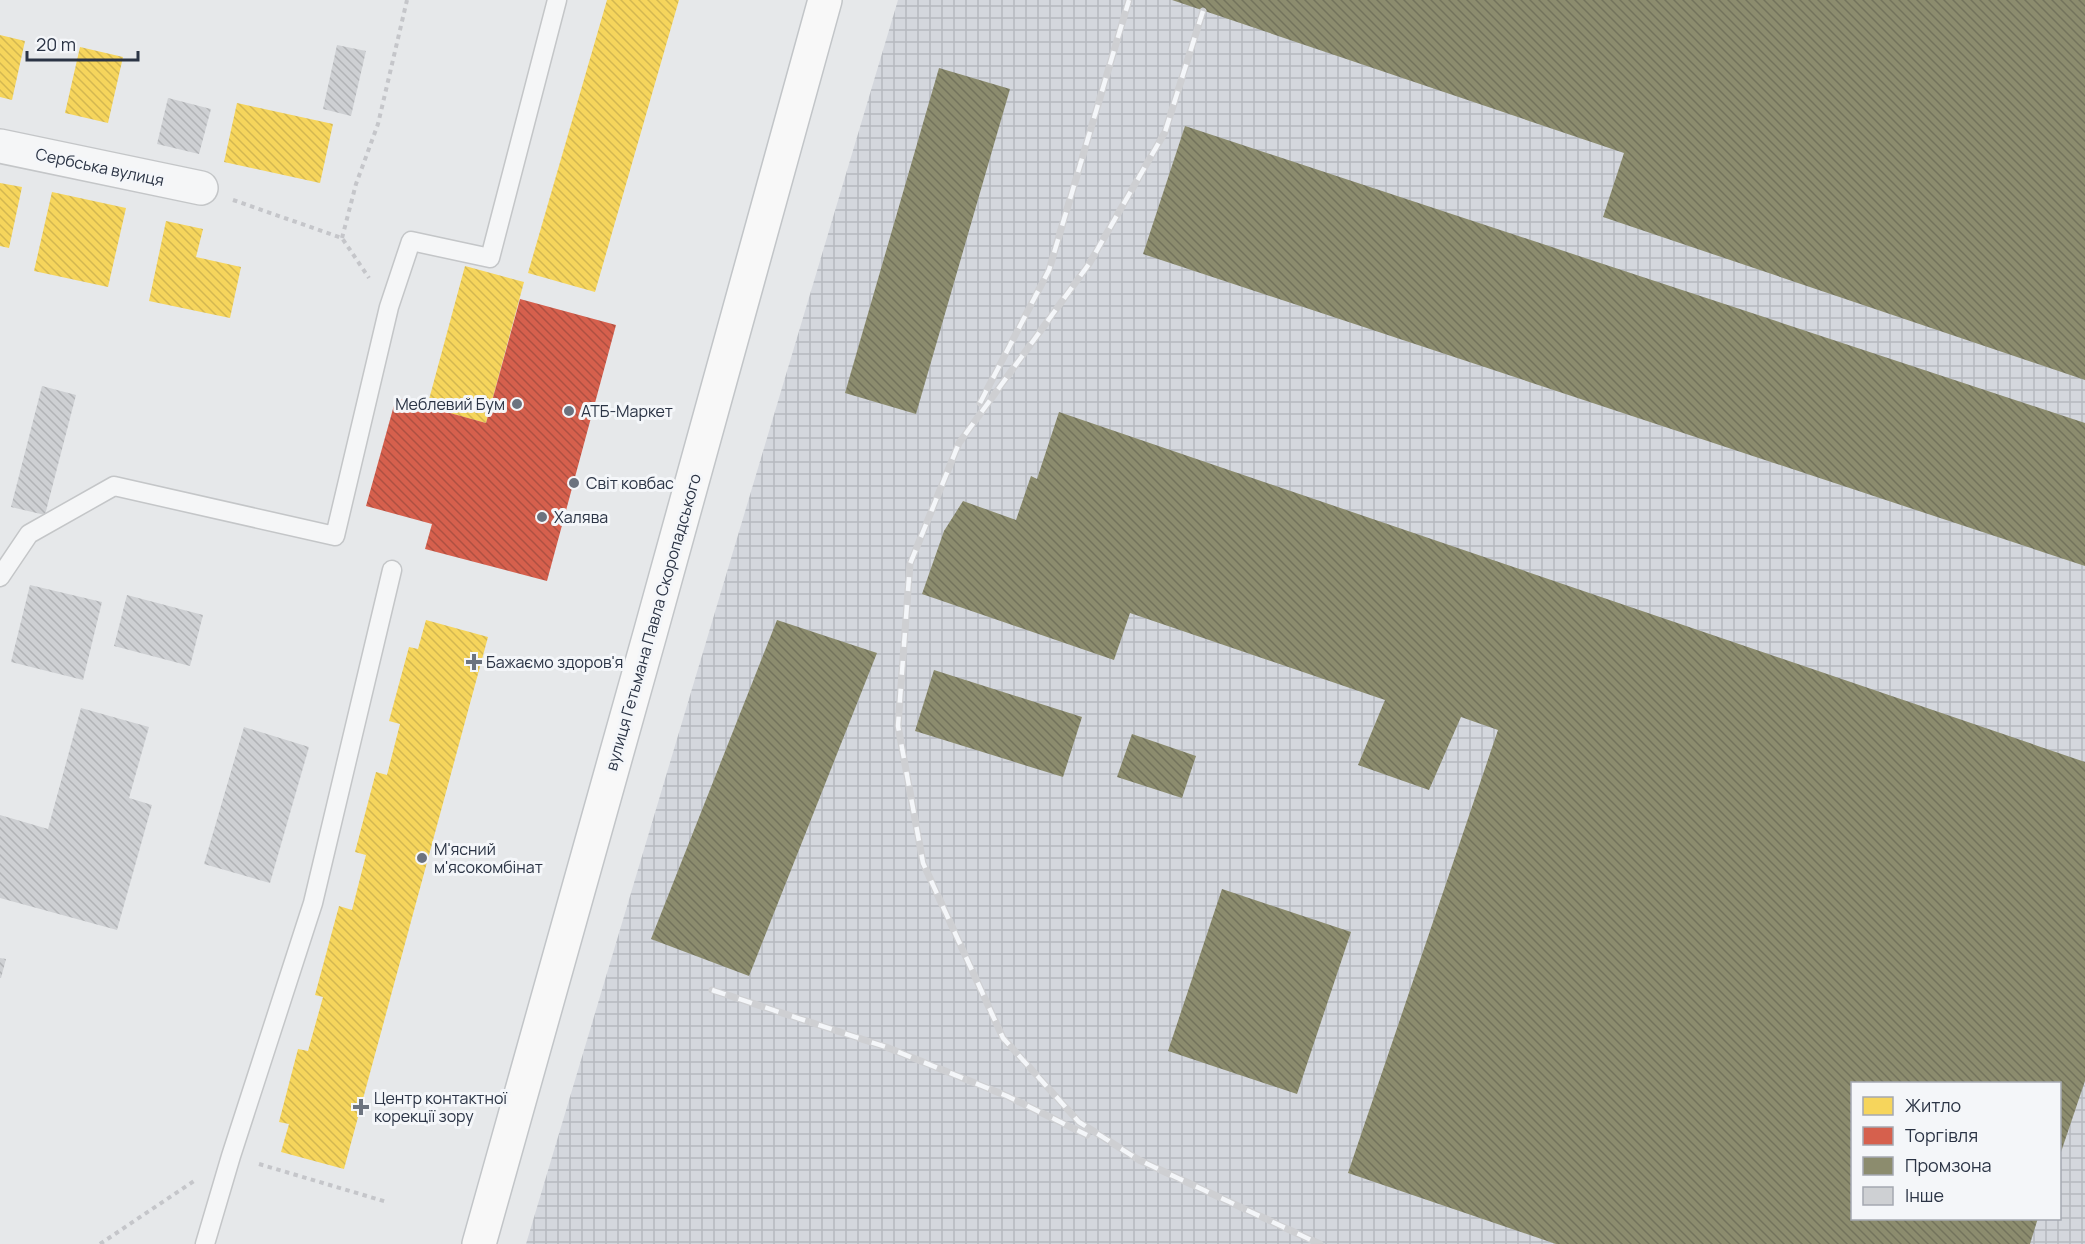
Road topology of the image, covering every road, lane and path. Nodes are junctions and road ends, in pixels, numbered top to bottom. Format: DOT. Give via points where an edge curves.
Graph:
graph roads {
  1 [pos="407,0"];
  2 [pos="557,0"];
  3 [pos="825,0"];
  4 [pos="0,146"];
  5 [pos="201,188"];
  6 [pos="342,238"];
  7 [pos="388,307"];
  8 [pos="392,570"];
  9 [pos="0,577"];
  10 [pos="205,1244"];
  11 [pos="479,1244"];
  1 -- 6 [label="path" via="378,124"];
  2 -- 7 [label="lane" via="490,258 411,242"];
  3 -- 11 [label="main road, вулиця Гетьмана Павла Скоропадського"];
  4 -- 5 [label="street, Сербська вулиця"];
  5 -- 6 [label="path"];
  6 -- 7 [label="path"];
  7 -- 9 [label="lane" via="335,536 114,486 28,534"];
  8 -- 10 [label="lane" via="313,903"];
}
